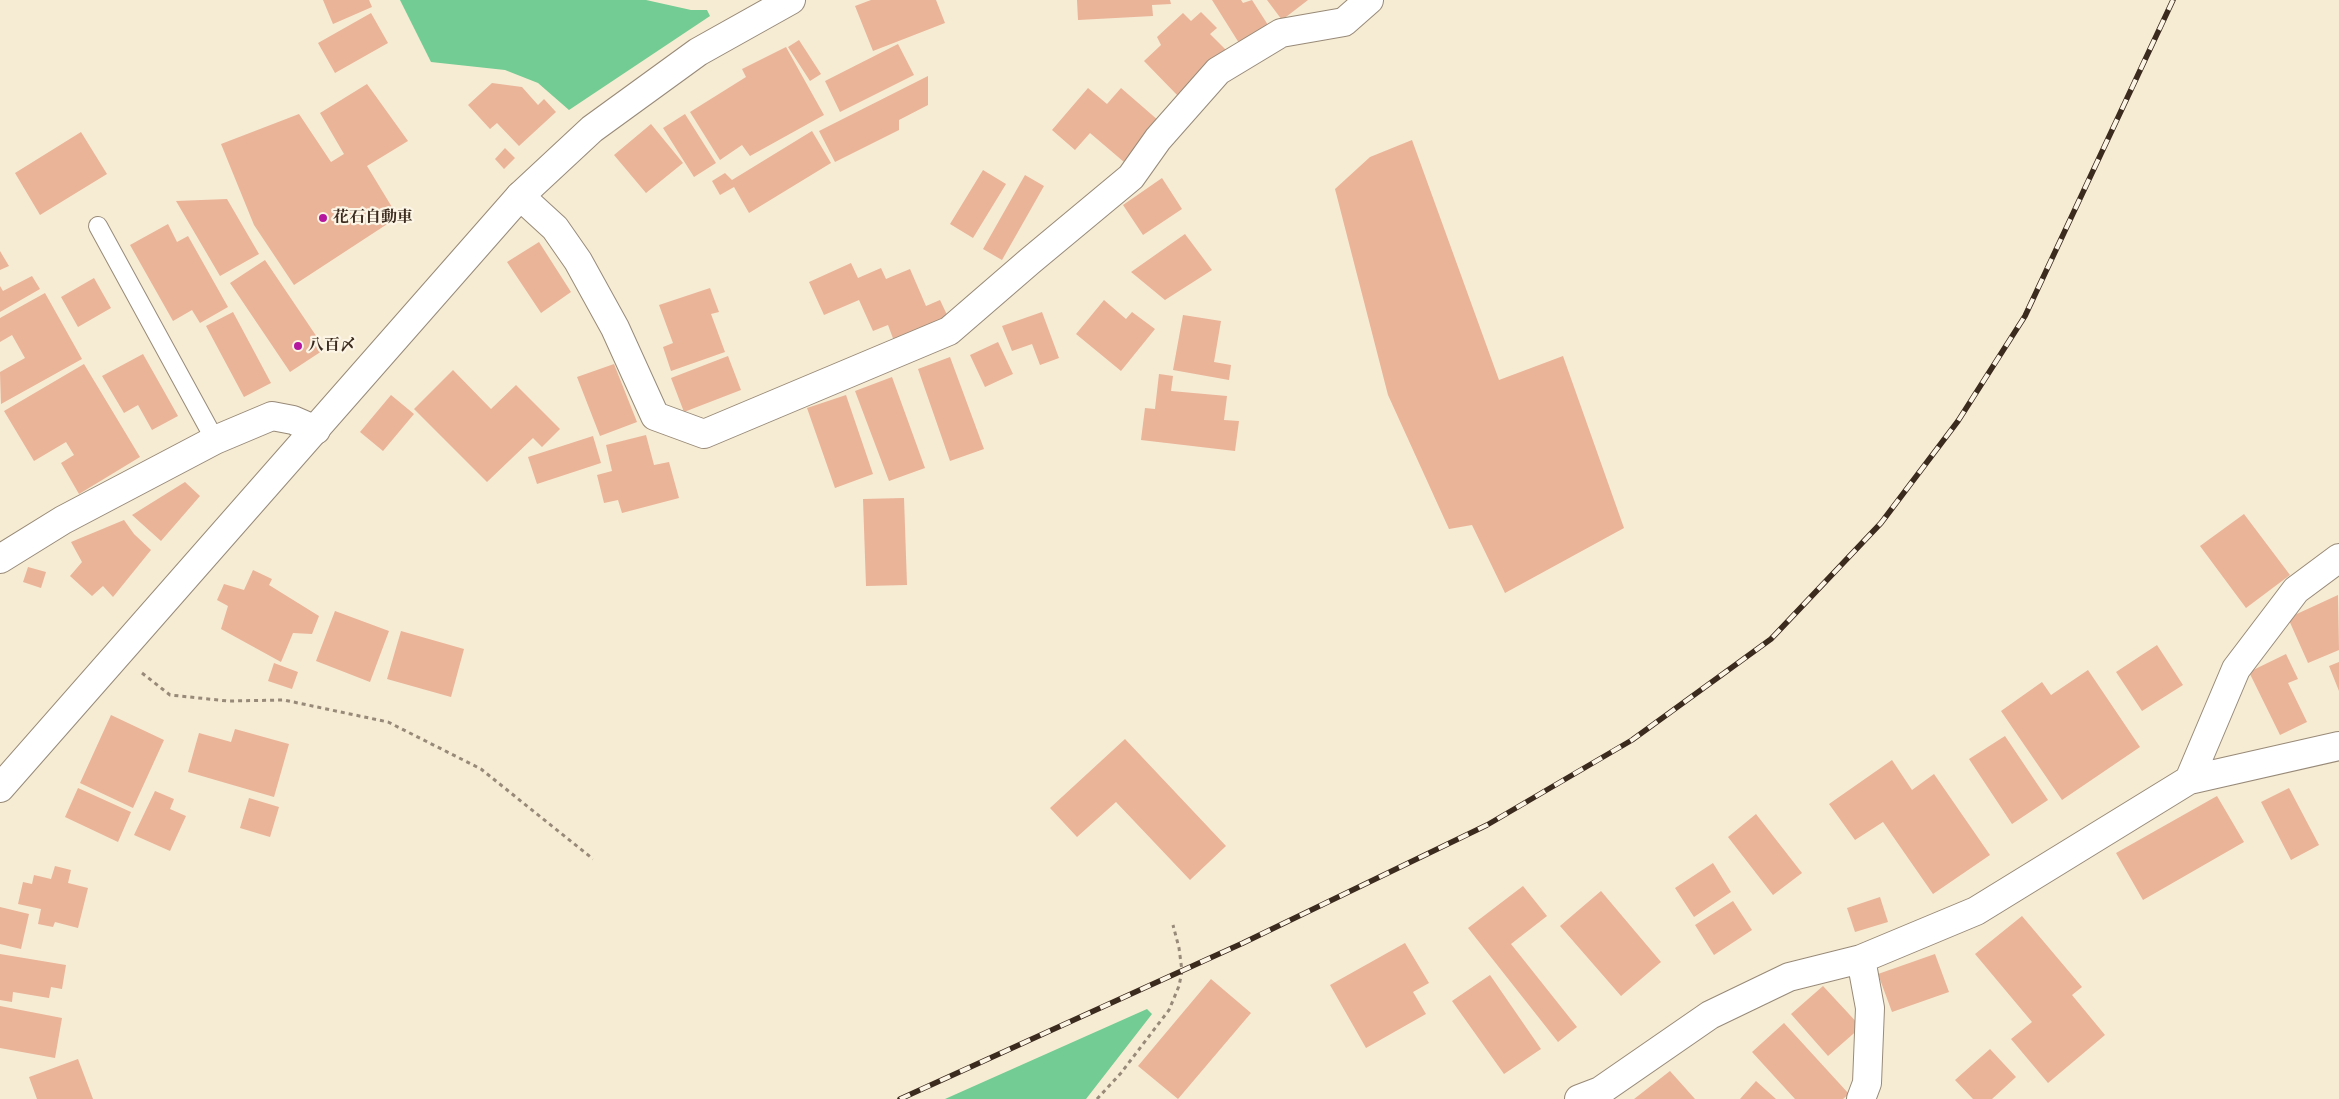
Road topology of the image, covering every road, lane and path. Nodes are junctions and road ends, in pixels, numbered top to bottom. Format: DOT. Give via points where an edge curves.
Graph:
graph roads {
  1 [pos="1369,0"];
  2 [pos="785,1"];
  3 [pos="520,196"];
  4 [pos="98,226"];
  5 [pos="316,430"];
  6 [pos="215,440"];
  7 [pos="2339,558"];
  8 [pos="0,559"];
  9 [pos="118,654"];
  10 [pos="2339,746"];
  11 [pos="2189,780"];
  12 [pos="0,788"];
  13 [pos="593,859"];
  14 [pos="1173,925"];
  15 [pos="1860,959"];
  16 [pos="1097,1099"];
  17 [pos="1578,1099"];
  18 [pos="1861,1099"];
  1 -- 3 [label="street" via="1344,22 1281,33 1218,71 1158,139 1131,177 949,331 704,434 655,416 615,328 578,261 555,228"];
  2 -- 3 [label="street" via="690,58 592,129"];
  3 -- 5 [label="street"];
  4 -- 6 [label="lane"];
  5 -- 6 [label="street" via="293,420 272,416"];
  5 -- 9 [label="street"];
  6 -- 8 [label="street" via="63,520"];
  7 -- 11 [label="street" via="2296,590 2236,668"];
  9 -- 12 [label="street"];
  9 -- 13 [label="path" via="170,696 228,701 284,700 388,722 481,768"];
  10 -- 11 [label="street"];
  11 -- 15 [label="street" via="1976,911"];
  14 -- 16 [label="path" via="1182,971 1169,1010"];
  15 -- 17 [label="street" via="1789,977 1710,1015 1600,1091"];
  15 -- 18 [label="street" via="1870,1008 1867,1084"];
}
